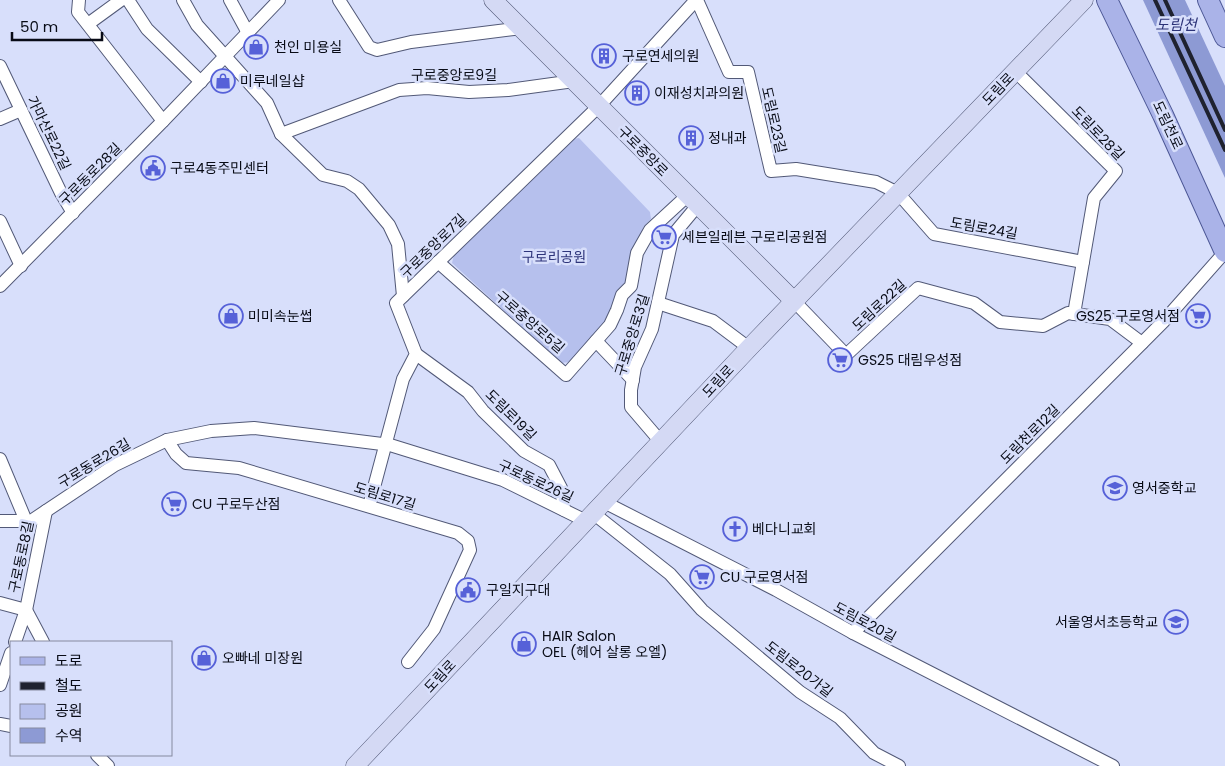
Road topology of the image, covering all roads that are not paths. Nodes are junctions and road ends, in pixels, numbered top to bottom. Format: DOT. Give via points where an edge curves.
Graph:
graph roads {
  1 [pos="79,0"];
  2 [pos="121,0"];
  3 [pos="128,0"];
  4 [pos="182,0"];
  5 [pos="230,0"];
  6 [pos="279,0"];
  7 [pos="339,0"];
  8 [pos="493,0"];
  9 [pos="696,0"];
  10 [pos="1084,0"];
  11 [pos="1107,0"];
  12 [pos="1208,0"];
  13 [pos="88,24"];
  14 [pos="522,28"];
  15 [pos="248,32"];
  16 [pos="1225,37"];
  17 [pos="225,57"];
  18 [pos="0,66"];
  19 [pos="1016,71"];
  20 [pos="574,81"];
  21 [pos="201,82"];
  22 [pos="599,106"];
  23 [pos="21,110"];
  24 [pos="0,120"];
  25 [pos="164,121"];
  26 [pos="281,134"];
  27 [pos="898,193"];
  28 [pos="693,200"];
  29 [pos="73,213"];
  30 [pos="0,221"];
  31 [pos="1225,252"];
  32 [pos="438,262"];
  33 [pos="1083,262"];
  34 [pos="20,266"];
  35 [pos="0,286"];
  36 [pos="403,296"];
  37 [pos="794,301"];
  38 [pos="658,303"];
  39 [pos="1074,314"];
  40 [pos="596,340"];
  41 [pos="1142,343"];
  42 [pos="749,348"];
  43 [pos="416,354"];
  44 [pos="633,380"];
  45 [pos="167,440"];
  46 [pos="661,442"];
  47 [pos="386,444"];
  48 [pos="1,466"];
  49 [pos="369,506"];
  50 [pos="564,510"];
  51 [pos="46,511"];
  52 [pos="594,512"];
  53 [pos="0,521"];
  54 [pos="26,521"];
  55 [pos="0,602"];
  56 [pos="26,610"];
  57 [pos="853,633"];
  58 [pos="15,641"];
  59 [pos="42,641"];
  60 [pos="10,656"];
  61 [pos="408,662"];
  62 [pos="6,669"];
  63 [pos="0,685"];
  64 [pos="874,753"];
  65 [pos="98,756"];
  66 [pos="108,766"];
  67 [pos="354,766"];
  68 [pos="880,766"];
  69 [pos="899,766"];
  70 [pos="1113,766"];
  1 -- 13 [label="street" via="78,12"];
  2 -- 13 [label="street"];
  3 -- 21 [label="street" via="147,28"];
  4 -- 17 [label="street" via="197,25"];
  5 -- 15 [label="street"];
  6 -- 15 [label="street, 구로동로28길"];
  7 -- 14 [label="street" via="369,47 377,50 418,41"];
  8 -- 14 [label="street, 구로중앙로"];
  9 -- 22 [label="street, 구로중앙로7길"];
  9 -- 27 [label="street, 도림로23길" via="729,72 748,72 771,171 796,168 876,182"];
  10 -- 19 [label="street, 도림로"];
  11 -- 31 [label="main road, 도림천로"];
  12 -- 16 [label="main road"];
  13 -- 25 [label="street"];
  14 -- 20 [label="street, 구로중앙로"];
  15 -- 17 [label="street, 구로동로28길"];
  17 -- 21 [label="street, 구로동로28길"];
  17 -- 26 [label="street" via="266,103"];
  18 -- 23 [label="street, 가마산로22길"];
  19 -- 27 [label="street, 도림로"];
  19 -- 33 [label="street, 도림로28길" via="1116,170 1094,198"];
  20 -- 22 [label="street, 구로중앙로"];
  20 -- 26 [label="street, 구로중앙로9길" via="508,90 399,90"];
  21 -- 25 [label="street, 구로동로28길"];
  22 -- 28 [label="street, 구로중앙로"];
  22 -- 32 [label="street, 구로중앙로7길"];
  23 -- 24 [label="street"];
  23 -- 29 [label="street, 가마산로22길"];
  25 -- 29 [label="street, 구로동로28길"];
  26 -- 36 [label="street" via="323,175 359,189 389,225 398,244"];
  27 -- 33 [label="street, 도림로24길" via="934,234"];
  27 -- 37 [label="street, 도림로"];
  28 -- 37 [label="street, 구로중앙로"];
  28 -- 38 [label="street, 구로중앙로3길" via="673,235"];
  28 -- 40 [label="street, 구로중앙로5길" via="650,230 637,253 631,286 622,295 610,325"];
  29 -- 34 [label="street, 구로동로28길"];
  30 -- 34 [label="street"];
  31 -- 41 [label="street, 도림천로12길"];
  32 -- 36 [label="street, 구로중앙로7길"];
  32 -- 40 [label="street, 구로중앙로5길" via="566,375"];
  33 -- 39 [label="street, 도림로28길"];
  34 -- 35 [label="street, 구로동로28길"];
  36 -- 43 [label="street, 구로중앙로7길" via="396,303"];
  37 -- 39 [label="street, 도림로22길" via="846,355 918,288 974,303 1000,322 1043,326 1068,313"];
  37 -- 42 [label="street, 도림로"];
  38 -- 42 [label="street" via="713,321"];
  38 -- 44 [label="street, 구로중앙로3길"];
  39 -- 41 [label="street, 도림로22길" via="1110,319"];
  40 -- 44 [label="street"];
  41 -- 57 [label="street, 도림천로12길"];
  42 -- 46 [label="street, 도림로"];
  43 -- 47 [label="street" via="403,379"];
  43 -- 50 [label="street, 도림로19길" via="468,392 524,451 549,465 561,488"];
  44 -- 46 [label="street, 구로중앙로3길" via="631,407"];
  45 -- 47 [label="street, 구로동로26길" via="211,431 254,428"];
  45 -- 49 [label="street, 도림로17길" via="186,463 240,468"];
  45 -- 51 [label="street, 구로동로26길" via="115,465"];
  46 -- 52 [label="street, 도림로"];
  47 -- 49 [label="street"];
  47 -- 50 [label="street, 구로동로26길" via="503,480"];
  48 -- 54 [label="street"];
  49 -- 61 [label="street, 도림로17길" via="458,533 468,541 470,550 434,629"];
  50 -- 52 [label="street, 구로동로26길"];
  51 -- 54 [label="street, 구로동로26길"];
  51 -- 56 [label="street, 구로동로8길"];
  52 -- 57 [label="street, 도림로20길" via="776,590"];
  52 -- 64 [label="street, 도림로20가길" via="670,574 702,610 800,692 840,718"];
  52 -- 67 [label="street, 도림로"];
  53 -- 54 [label="street, 구로동로26길"];
  55 -- 56 [label="street, 구로동로8길"];
  56 -- 58 [label="street, 구로동로8길"];
  56 -- 59 [label="street"];
  57 -- 70 [label="street, 도림로20길"];
  60 -- 62 [label="street"];
  62 -- 63 [label="street"];
  64 -- 68 [label="street, 도림로20가길"];
  64 -- 69 [label="street, 도림로20가길"];
  65 -- 66 [label="street"];
}
